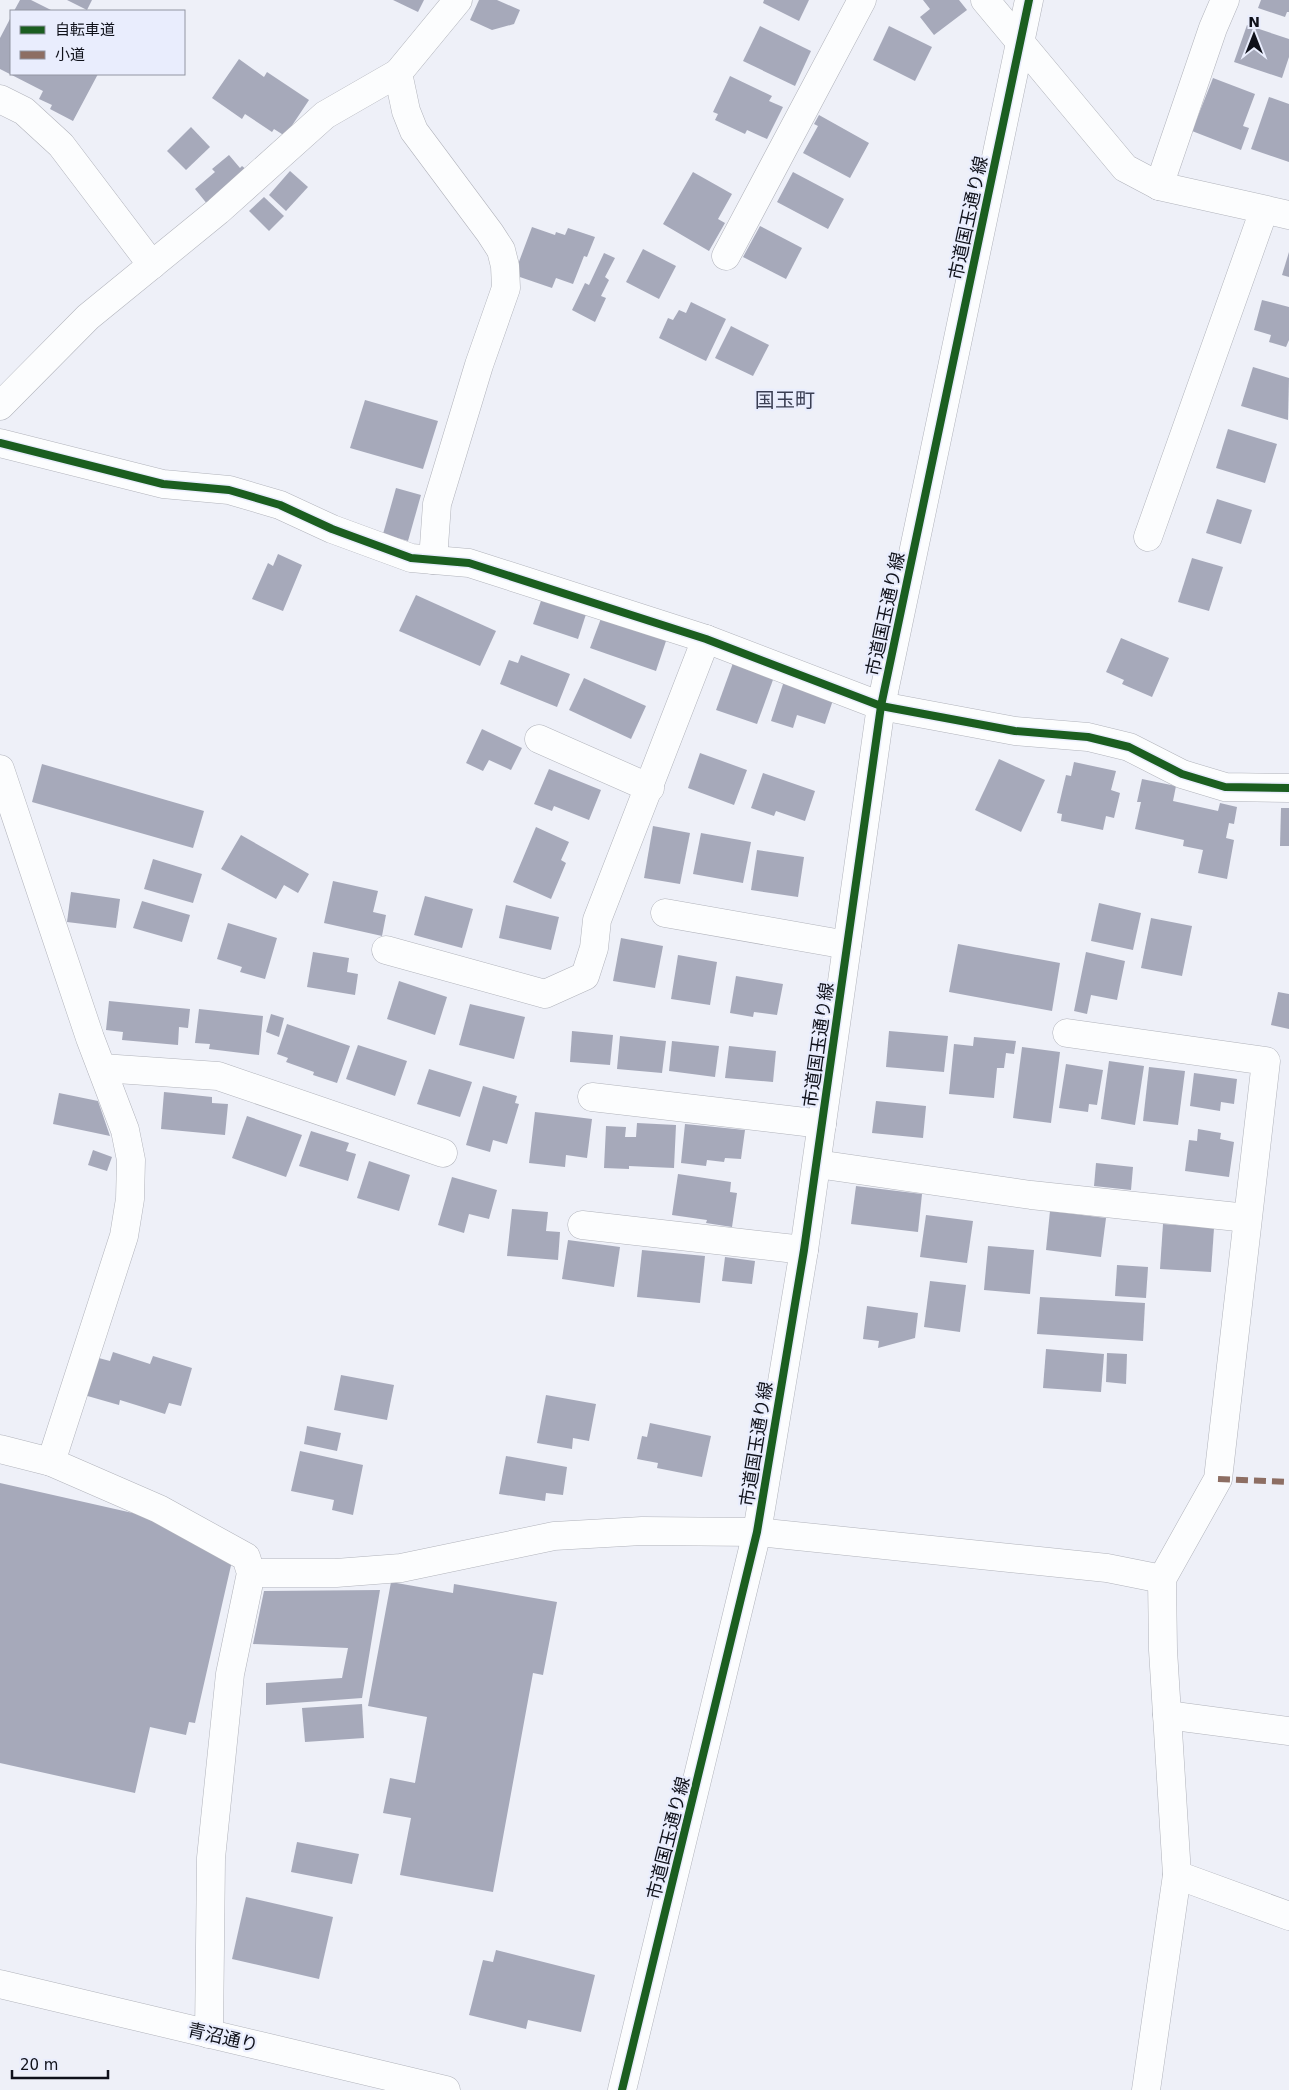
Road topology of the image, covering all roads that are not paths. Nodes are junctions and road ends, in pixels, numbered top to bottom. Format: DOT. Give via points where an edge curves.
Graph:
graph roads {
  1 [pos="458,0"];
  2 [pos="862,0"];
  3 [pos="985,0"];
  4 [pos="1029,0"];
  5 [pos="1225,0"];
  6 [pos="1020,42"];
  7 [pos="398,73"];
  8 [pos="0,99"];
  9 [pos="1159,186"];
  10 [pos="1277,213"];
  11 [pos="726,256"];
  12 [pos="152,265"];
  13 [pos="0,406"];
  14 [pos="0,442"];
  15 [pos="1148,537"];
  16 [pos="432,560"];
  17 [pos="706,639"];
  18 [pos="881,706"];
  19 [pos="539,739"];
  20 [pos="0,769"];
  21 [pos="650,788"];
  22 [pos="1289,788"];
  23 [pos="665,913"];
  24 [pos="847,945"];
  25 [pos="386,950"];
  26 [pos="1068,1034"];
  27 [pos="102,1068"];
  28 [pos="592,1097"];
  29 [pos="822,1124"];
  30 [pos="442,1153"];
  31 [pos="816,1164"];
  32 [pos="1247,1218"];
  33 [pos="582,1225"];
  34 [pos="804,1250"];
  35 [pos="0,1449"];
  36 [pos="51,1462"];
  37 [pos="757,1532"];
  38 [pos="251,1573"];
  39 [pos="1162,1579"];
  40 [pos="1167,1715"];
  41 [pos="1289,1731"];
  42 [pos="1177,1875"];
  43 [pos="1289,1916"];
  44 [pos="0,1984"];
  45 [pos="209,2034"];
  46 [pos="446,2090"];
  47 [pos="622,2090"];
  48 [pos="1146,2090"];
  1 -- 7 [label="street"];
  2 -- 11 [label="street"];
  3 -- 6 [label="street"];
  4 -- 6 [label="street, 市道国玉通り線"];
  5 -- 9 [label="street"];
  6 -- 9 [label="street" via="1125,168"];
  6 -- 18 [label="street, 市道国玉通り線"];
  7 -- 12 [label="street" via="325,115"];
  7 -- 16 [label="street" via="414,131 490,233 501,250 505,266 506,288 437,504"];
  8 -- 12 [label="street" via="24,111 61,145"];
  9 -- 10 [label="street"];
  10 -- 15 [label="street"];
  12 -- 13 [label="street" via="88,317"];
  14 -- 16 [label="street" via="163,484 229,490 280,505 332,529 411,558"];
  16 -- 17 [label="street" via="469,563"];
  17 -- 18 [label="street"];
  17 -- 21 [label="street"];
  18 -- 22 [label="street" via="1015,731 1088,737 1129,747 1182,774 1225,787"];
  18 -- 24 [label="street, 市道国玉通り線"];
  19 -- 21 [label="street"];
  20 -- 27 [label="street"];
  21 -- 25 [label="street" via="597,920 594,948 585,976 545,994"];
  23 -- 24 [label="street"];
  24 -- 29 [label="street, 市道国玉通り線"];
  26 -- 32 [label="street" via="1266,1061"];
  27 -- 30 [label="street" via="218,1076"];
  27 -- 36 [label="street" via="125,1130 131,1160 130,1199 124,1236"];
  28 -- 29 [label="street"];
  29 -- 31 [label="street, 市道国玉通り線"];
  31 -- 32 [label="street" via="1031,1195"];
  31 -- 34 [label="street, 市道国玉通り線"];
  32 -- 39 [label="street" via="1218,1479"];
  33 -- 34 [label="street"];
  34 -- 37 [label="street, 市道国玉通り線"];
  35 -- 36 [label="street"];
  36 -- 38 [label="street" via="177,1518 246,1557"];
  37 -- 38 [label="street" via="642,1531 554,1536 401,1568 336,1573"];
  37 -- 39 [label="street" via="1108,1568"];
  37 -- 47 [label="street, 市道国玉通り線"];
  38 -- 45 [label="street" via="230,1674 211,1858"];
  39 -- 40 [label="street"];
  40 -- 41 [label="street"];
  40 -- 42 [label="street"];
  42 -- 43 [label="street"];
  42 -- 48 [label="street"];
  44 -- 45 [label="street, 青沼通り"];
  45 -- 46 [label="street, 青沼通り"];
}
